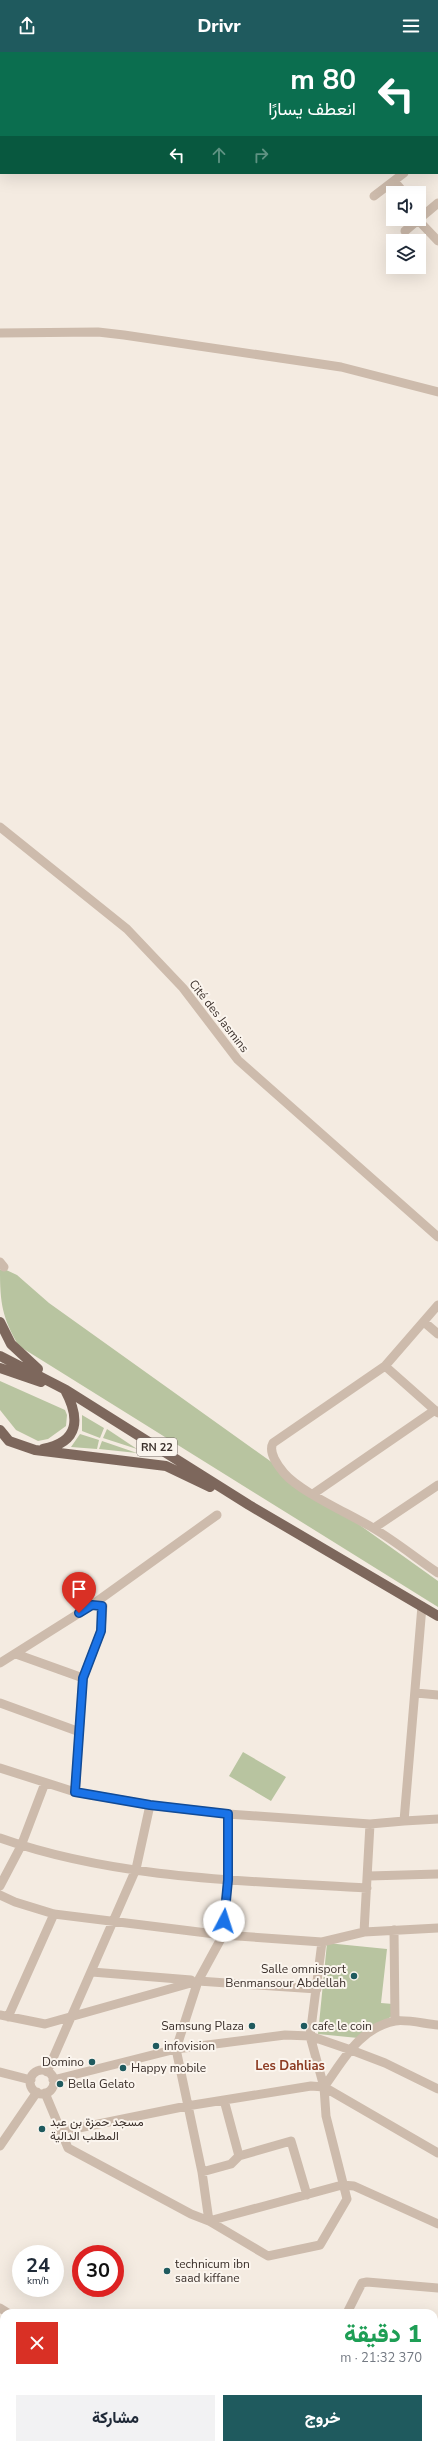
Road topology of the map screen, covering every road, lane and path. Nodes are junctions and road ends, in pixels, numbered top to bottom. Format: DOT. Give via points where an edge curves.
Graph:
graph roads {
  1 [pos="403,174"];
  2 [pos="394,181"];
  3 [pos="398,186"];
  4 [pos="374,196"];
  5 [pos="438,203"];
  6 [pos="426,212"];
  7 [pos="426,225"];
  8 [pos="410,226"];
  9 [pos="405,231"];
  10 [pos="438,241"];
  11 [pos="0,333"];
  12 [pos="438,392"];
  13 [pos="0,827"];
  14 [pos="438,1237"];
  15 [pos="438,1305"];
  16 [pos="0,1322"];
  17 [pos="424,1322"];
  18 [pos="438,1334"];
  19 [pos="0,1356"];
  20 [pos="385,1366"];
  21 [pos="0,1368"];
  22 [pos="66,1390"];
  23 [pos="437,1412"];
  24 [pos="0,1430"];
  25 [pos="35,1450"];
  26 [pos="436,1490"];
  27 [pos="313,1494"];
  28 [pos="249,1505"];
  29 [pos="216,1515"];
  30 [pos="374,1528"];
  31 [pos="438,1573"];
  32 [pos="92,1605"];
  33 [pos="422,1606"];
  34 [pos="438,1616"];
  35 [pos="16,1654"];
  36 [pos="0,1663"];
  37 [pos="83,1678"];
  38 [pos="416,1693"];
  39 [pos="438,1695"];
  40 [pos="0,1703"];
  41 [pos="77,1731"];
  42 [pos="0,1768"];
  43 [pos="45,1783"];
  44 [pos="75,1792"];
  45 [pos="150,1805"];
  46 [pos="228,1814"];
  47 [pos="438,1819"];
  48 [pos="404,1821"];
  49 [pos="370,1824"];
  50 [pos="0,1838"];
  51 [pos="21,1846"];
  52 [pos="136,1869"];
  53 [pos="438,1874"];
  54 [pos="369,1876"];
  55 [pos="228,1880"];
  56 [pos="0,1886"];
  57 [pos="367,1888"];
  58 [pos="0,1895"];
  59 [pos="54,1914"];
  60 [pos="114,1921"];
  61 [pos="438,1928"];
  62 [pos="394,1930"];
  63 [pos="364,1932"];
  64 [pos="223,1935"];
  65 [pos="322,1942"];
  66 [pos="92,1972"];
  67 [pos="198,1981"];
  68 [pos="317,1989"];
  69 [pos="4,2016"];
  70 [pos="71,2016"];
  71 [pos="395,2021"];
  72 [pos="438,2025"];
  73 [pos="310,2036"];
  74 [pos="176,2049"];
  75 [pos="351,2050"];
  76 [pos="0,2072"];
  77 [pos="47,2072"];
  78 [pos="31,2080"];
  79 [pos="53,2080"];
  80 [pos="324,2087"];
  81 [pos="438,2088"];
  82 [pos="41,2093"];
  83 [pos="224,2100"];
  84 [pos="187,2106"];
  85 [pos="59,2132"];
  86 [pos="1,2143"];
  87 [pos="438,2153"];
  88 [pos="239,2156"];
  89 [pos="202,2172"];
  90 [pos="342,2185"];
  91 [pos="307,2195"];
  92 [pos="209,2221"];
  93 [pos="438,2224"];
  94 [pos="438,2288"];
  95 [pos="349,2309"];
  1 -- 2 [label="street"];
  2 -- 3 [label="street"];
  2 -- 4 [label="street"];
  5 -- 6 [label="street"];
  7 -- 10 [label="street"];
  8 -- 9 [label="street"];
  11 -- 12 [label="street" via="124,334 341,367"];
  13 -- 14 [label="street, Cité des Jasmins" via="128,929 183,988 238,1060"];
  15 -- 17 [label="street"];
  16 -- 22 [label="main road" via="16,1351"];
  17 -- 18 [label="street"];
  17 -- 20 [label="street"];
  19 -- 22 [label="main road, RN 22"];
  20 -- 23 [label="street"];
  20 -- 27 [label="street" via="273,1443 271,1452 284,1473"];
  21 -- 22 [label="main road, RN 22"];
  22 -- 25 [label="main road" via="75,1414 72,1433 61,1444"];
  22 -- 28 [label="main road, RN 22"];
  23 -- 27 [label="street"];
  24 -- 25 [label="main road" via="9,1441"];
  25 -- 28 [label="main road" via="166,1466"];
  26 -- 30 [label="street"];
  27 -- 30 [label="street"];
  28 -- 33 [label="main road, RN 22"];
  29 -- 32 [label="street"];
  30 -- 31 [label="street"];
  32 -- 35 [label="street"];
  32 -- 37 [label="street" via="102,1606 101,1631"];
  33 -- 34 [label="main road, RN 22"];
  33 -- 38 [label="street"];
  35 -- 36 [label="street"];
  35 -- 37 [label="street"];
  37 -- 41 [label="street"];
  38 -- 39 [label="street"];
  38 -- 48 [label="street"];
  40 -- 41 [label="street"];
  41 -- 44 [label="street"];
  42 -- 43 [label="street"];
  43 -- 44 [label="street"];
  43 -- 51 [label="street"];
  44 -- 45 [label="street"];
  45 -- 46 [label="street"];
  45 -- 52 [label="street"];
  46 -- 49 [label="street"];
  46 -- 55 [label="street"];
  47 -- 48 [label="street"];
  48 -- 49 [label="street"];
  49 -- 54 [label="street"];
  50 -- 51 [label="street"];
  51 -- 52 [label="street" via="100,1864"];
  51 -- 56 [label="street"];
  52 -- 55 [label="street"];
  52 -- 60 [label="street"];
  53 -- 54 [label="street"];
  54 -- 57 [label="street"];
  55 -- 57 [label="street"];
  55 -- 64 [label="street"];
  57 -- 63 [label="street"];
  58 -- 59 [label="street"];
  59 -- 60 [label="street"];
  59 -- 69 [label="street"];
  60 -- 64 [label="street"];
  60 -- 66 [label="street"];
  61 -- 62 [label="street"];
  62 -- 63 [label="street"];
  62 -- 71 [label="street"];
  63 -- 65 [label="street"];
  64 -- 65 [label="street"];
  64 -- 67 [label="street"];
  65 -- 68 [label="street"];
  66 -- 67 [label="street"];
  66 -- 70 [label="street"];
  67 -- 68 [label="street"];
  67 -- 70 [label="street"];
  67 -- 74 [label="street"];
  68 -- 73 [label="street"];
  69 -- 70 [label="street" via="45,2024"];
  70 -- 77 [label="street"];
  71 -- 72 [label="street"];
  71 -- 75 [label="street" via="369,2032 356,2041"];
  73 -- 74 [label="street" via="285,2035"];
  73 -- 75 [label="street"];
  73 -- 80 [label="street"];
  74 -- 79 [label="street"];
  74 -- 84 [label="street"];
  75 -- 80 [label="street"];
  75 -- 81 [label="street" via="385,2062"];
  76 -- 78 [label="street"];
  77 -- 78 [label="street" via="37,2072"];
  77 -- 79 [label="street"];
  78 -- 82 [label="street" via="32,2087"];
  79 -- 82 [label="street" via="53,2087"];
  80 -- 83 [label="street" via="311,2086"];
  80 -- 87 [label="street"];
  80 -- 90 [label="street" via="326,2116"];
  82 -- 85 [label="street"];
  82 -- 86 [label="street"];
  83 -- 84 [label="street"];
  83 -- 88 [label="street"];
  84 -- 85 [label="street"];
  84 -- 89 [label="street"];
  85 -- 92 [label="street" via="68,2148 191,2214"];
  88 -- 89 [label="street" via="231,2164"];
  88 -- 91 [label="street" via="291,2141"];
  89 -- 92 [label="street"];
  90 -- 91 [label="street"];
  90 -- 92 [label="street" via="347,2198 320,2245 268,2256"];
  90 -- 93 [label="street" via="354,2186"];
  91 -- 92 [label="street"];
  94 -- 95 [label="street" via="362,2283"];
}
